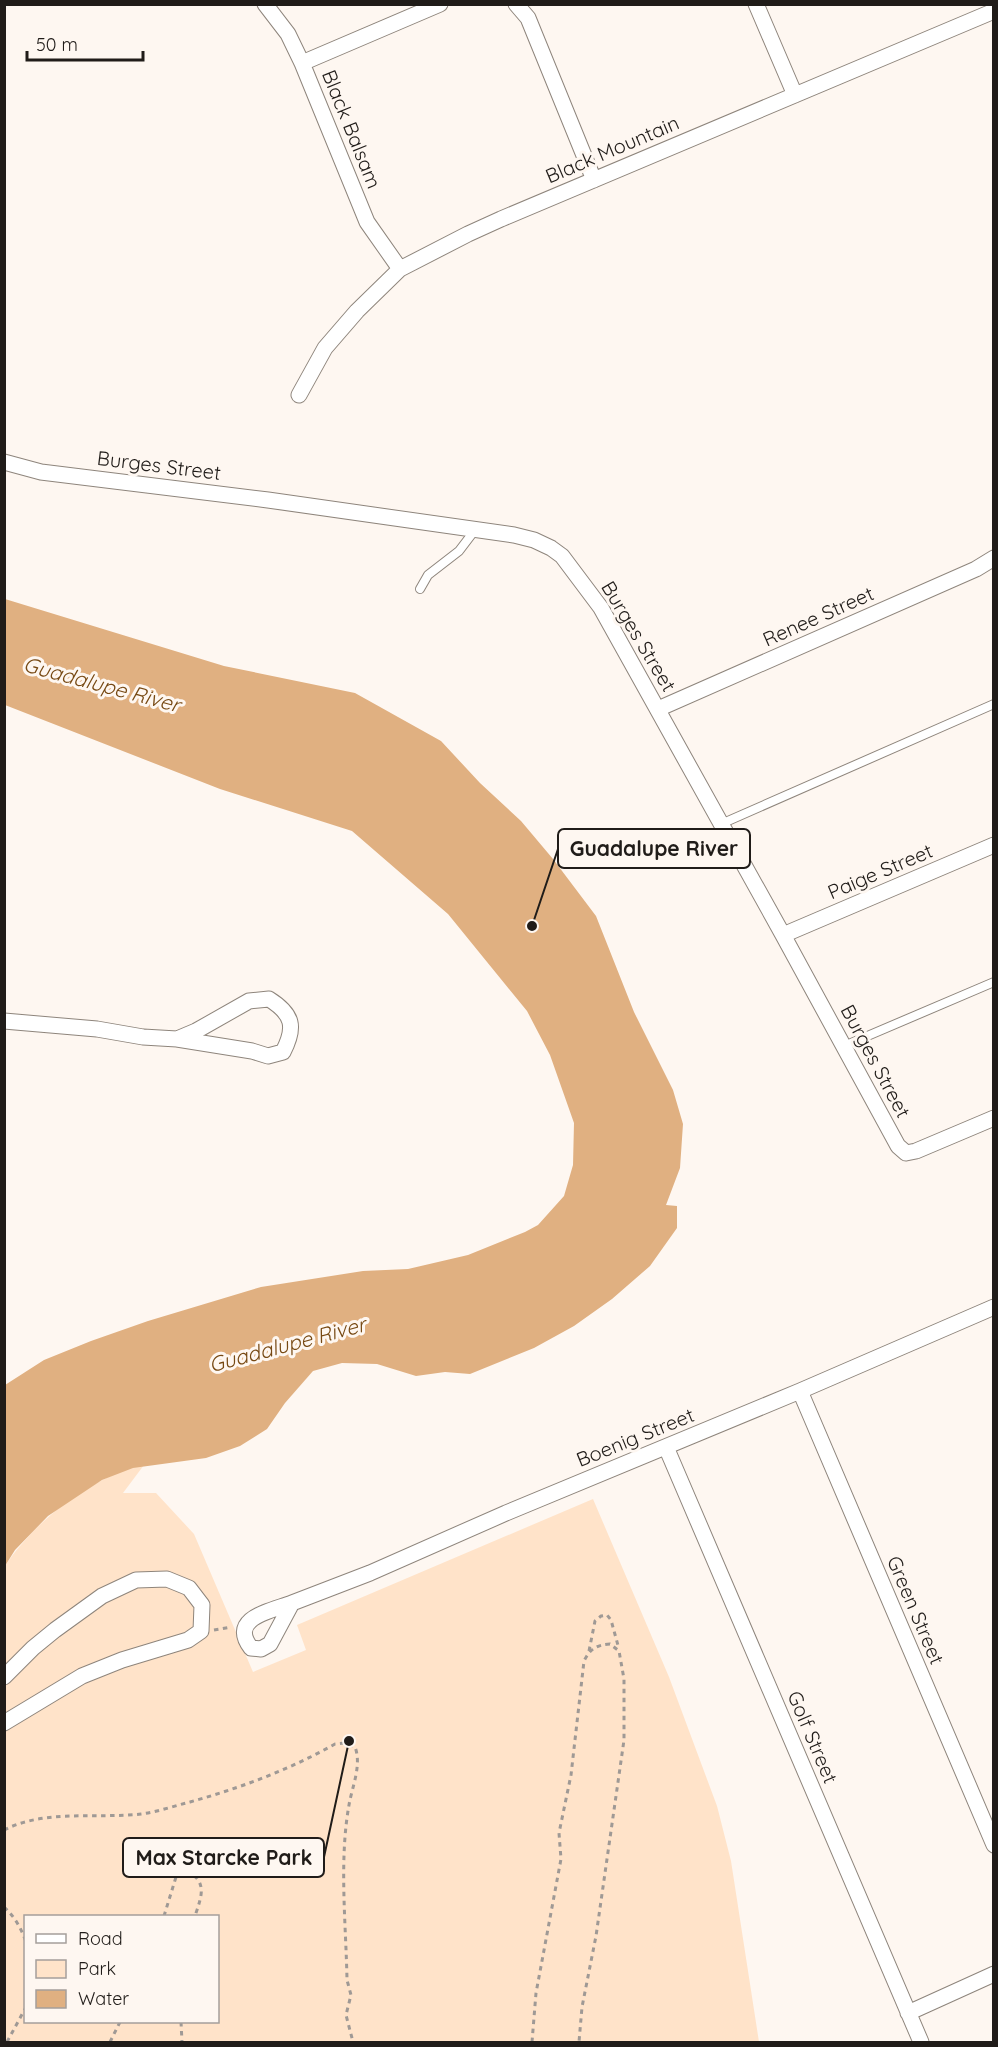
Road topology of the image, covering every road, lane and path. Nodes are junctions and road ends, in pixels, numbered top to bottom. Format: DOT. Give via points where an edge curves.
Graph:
graph roads {
  1 [pos="265,4"];
  2 [pos="440,4"];
  3 [pos="516,4"];
  4 [pos="756,4"];
  5 [pos="993,11"];
  6 [pos="302,63"];
  7 [pos="795,95"];
  8 [pos="594,180"];
  9 [pos="400,269"];
  10 [pos="299,395"];
  11 [pos="4,462"];
  12 [pos="475,530"];
  13 [pos="993,558"];
  14 [pos="420,589"];
  15 [pos="993,704"];
  16 [pos="658,709"];
  17 [pos="721,824"];
  18 [pos="993,844"];
  19 [pos="783,935"];
  20 [pos="993,982"];
  21 [pos="4,1021"];
  22 [pos="177,1039"];
  23 [pos="844,1046"];
  24 [pos="993,1118"];
  25 [pos="993,1307"];
  26 [pos="800,1391"];
  27 [pos="666,1447"];
  28 [pos="292,1603"];
  29 [pos="247,1623"];
  30 [pos="201,1631"];
  31 [pos="589,1651"];
  32 [pos="619,1651"];
  33 [pos="4,1677"];
  34 [pos="4,1705"];
  35 [pos="19,1714"];
  36 [pos="4,1723"];
  37 [pos="4,1830"];
  38 [pos="993,1845"];
  39 [pos="4,1907"];
  40 [pos="165,1915"];
  41 [pos="196,1915"];
  42 [pos="24,1936"];
  43 [pos="993,1974"];
  44 [pos="24,2011"];
  45 [pos="908,2013"];
  46 [pos="120,2023"];
  47 [pos="181,2023"];
  48 [pos="7,2043"];
  49 [pos="110,2043"];
  50 [pos="182,2043"];
  51 [pos="353,2043"];
  52 [pos="532,2043"];
  53 [pos="579,2043"];
  54 [pos="921,2043"];
  1 -- 6 [label="street, Black Balsam" via="288,34"];
  2 -- 6 [label="street"];
  3 -- 8 [label="street" via="528,18"];
  4 -- 7 [label="street"];
  5 -- 7 [label="street, Black Mountain"];
  6 -- 9 [label="street, Black Balsam" via="367,222"];
  7 -- 8 [label="street, Black Mountain"];
  8 -- 9 [label="street, Black Mountain" via="468,234"];
  9 -- 10 [label="street, Black Mountain" via="325,348"];
  11 -- 12 [label="street, Burges Street" via="41,472"];
  12 -- 14 [label="lane" via="459,551 428,575"];
  12 -- 16 [label="street, Burges Street" via="534,540 562,556 601,608"];
  13 -- 16 [label="street, Renee Street" via="976,570"];
  15 -- 17 [label="lane"];
  16 -- 17 [label="street, Burges Street"];
  17 -- 19 [label="street, Burges Street"];
  18 -- 19 [label="street, Paige Street"];
  19 -- 23 [label="street, Burges Street"];
  20 -- 23 [label="lane"];
  21 -- 22 [label="street"];
  22 -- 22 [label="street" via="268,1056 283,1052 291,1038 291,1020 281,1006 269,999 249,1001"];
  23 -- 24 [label="street, Burges Street" via="898,1146 906,1153"];
  25 -- 26 [label="street, Boenig Street"];
  26 -- 27 [label="street, Boenig Street"];
  26 -- 38 [label="street, Green Street"];
  27 -- 28 [label="street, Boenig Street" via="370,1574"];
  27 -- 45 [label="street, Golf Street"];
  28 -- 29 [label="street, Boenig Street"];
  28 -- 29 [label="street" via="270,1644 261,1649 251,1648 245,1640"];
  29 -- 30 [label="path"];
  30 -- 33 [label="street" via="202,1605 189,1588 167,1579 136,1580 83,1609 33,1648"];
  30 -- 35 [label="street" via="188,1640 82,1676"];
  31 -- 32 [label="path" via="597,1645 610,1644"];
  31 -- 32 [label="path" via="595,1620 607,1615"];
  31 -- 52 [label="path" via="584,1661 571,1775 559,1833 561,1859 536,1993"];
  32 -- 53 [label="path" via="624,1679 624,1740"];
  34 -- 35 [label="street"];
  35 -- 36 [label="street"];
  37 -- 51 [label="path" via="28,1821 160,1810 228,1792 335,1744 354,1747 359,1757 344,1851 346,1980 351,1995 346,2015"];
  39 -- 42 [label="path"];
  40 -- 41 [label="path" via="176,1877 185,1870 196,1875 201,1884"];
  43 -- 45 [label="street"];
  44 -- 48 [label="path"];
  45 -- 54 [label="street, Golf Street"];
  46 -- 49 [label="path"];
  47 -- 50 [label="path"];
}
